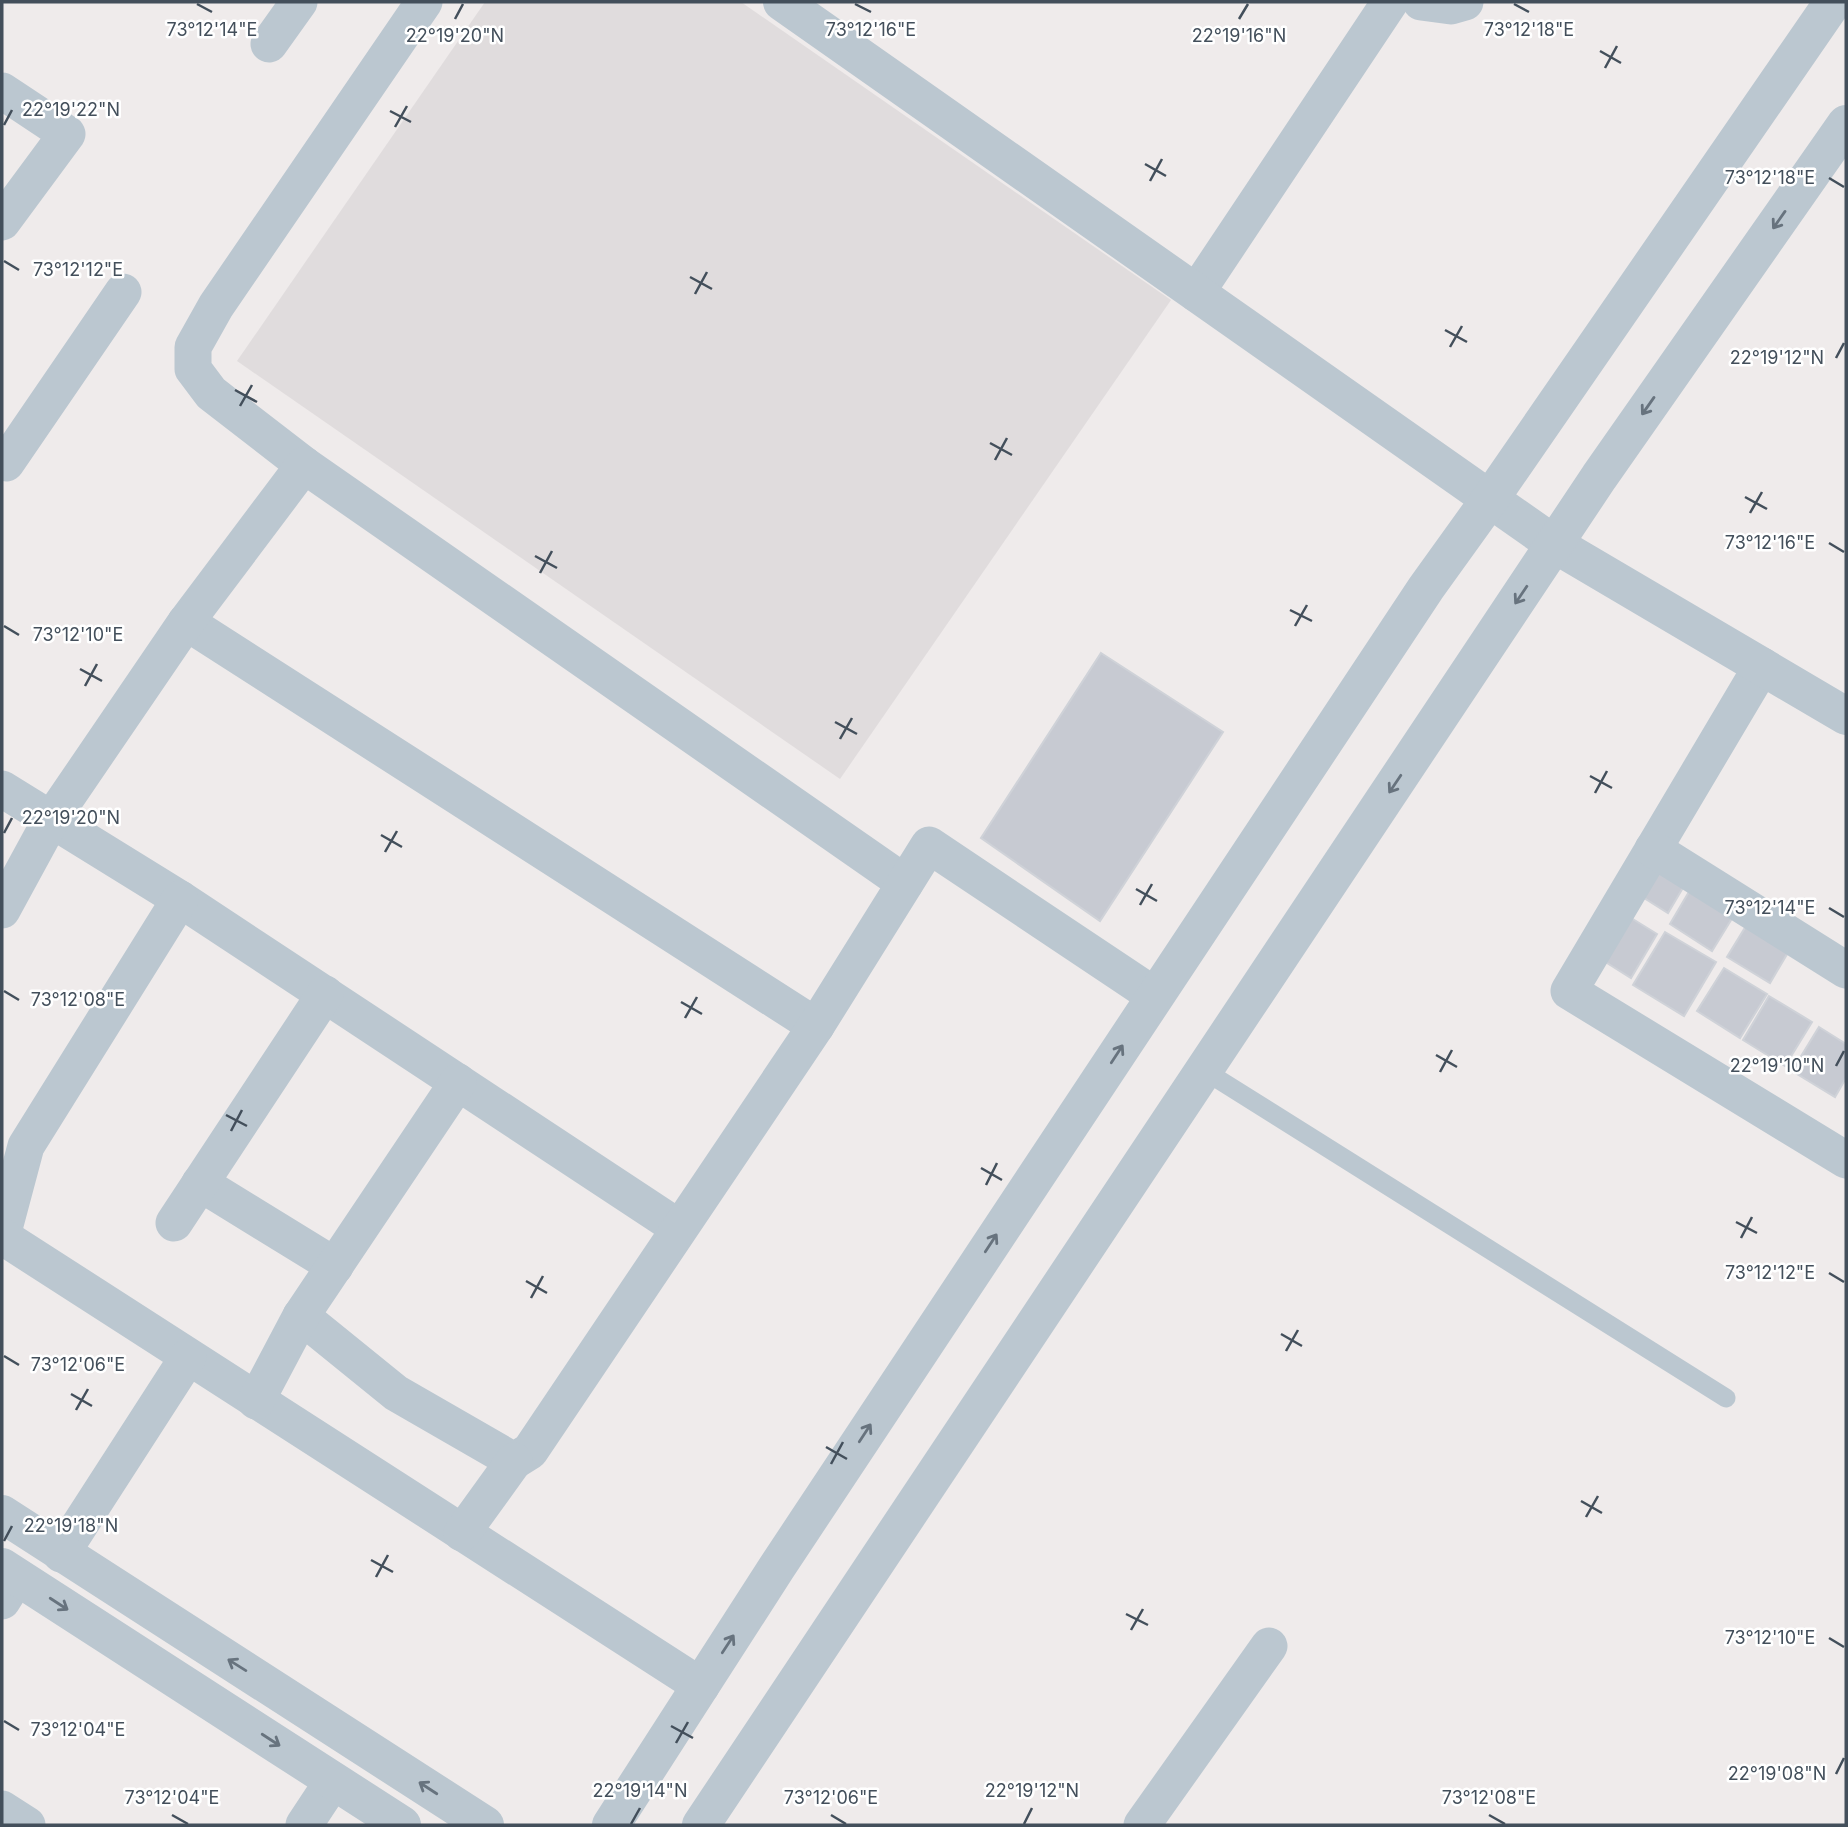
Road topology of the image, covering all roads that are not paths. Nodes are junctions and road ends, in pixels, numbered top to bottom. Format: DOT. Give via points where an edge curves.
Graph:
graph roads {
  1 [pos="299,2"];
  2 [pos="424,2"];
  3 [pos="782,2"];
  4 [pos="1390,2"];
  5 [pos="1422,2"];
  6 [pos="1465,2"];
  7 [pos="1833,2"];
  8 [pos="269,44"];
  9 [pos="2,91"];
  10 [pos="1846,124"];
  11 [pos="2,222"];
  12 [pos="123,292"];
  13 [pos="1196,293"];
  14 [pos="3,464"];
  15 [pos="304,465"];
  16 [pos="1490,499"];
  17 [pos="1555,544"];
  18 [pos="186,621"];
  19 [pos="1762,666"];
  20 [pos="1846,716"];
  21 [pos="2,789"];
  22 [pos="51,820"];
  23 [pos="1653,849"];
  24 [pos="905,883"];
  25 [pos="180,899"];
  26 [pos="2,910"];
  27 [pos="1846,970"];
  28 [pos="325,994"];
  29 [pos="1155,996"];
  30 [pos="816,1026"];
  31 [pos="1205,1070"];
  32 [pos="458,1082"];
  33 [pos="1846,1160"];
  34 [pos="200,1183"];
  35 [pos="174,1223"];
  36 [pos="679,1228"];
  37 [pos="2,1237"];
  38 [pos="335,1266"];
  39 [pos="301,1316"];
  40 [pos="188,1357"];
  41 [pos="1726,1398"];
  42 [pos="256,1401"];
  43 [pos="514,1461"];
  44 [pos="2,1514"];
  45 [pos="462,1533"];
  46 [pos="61,1555"];
  47 [pos="7,1582"];
  48 [pos="1269,1646"];
  49 [pos="701,1686"];
  50 [pos="333,1781"];
  51 [pos="2,1809"];
  52 [pos="27,1825"];
  53 [pos="304,1825"];
  54 [pos="402,1825"];
  55 [pos="485,1825"];
  56 [pos="611,1825"];
  57 [pos="701,1825"];
  58 [pos="1142,1825"];
  1 -- 8 [label="street"];
  2 -- 15 [label="street" via="216,306 193,347 193,369 211,393"];
  3 -- 13 [label="street"];
  4 -- 13 [label="street"];
  5 -- 6 [label="street" via="1451,6"];
  7 -- 16 [label="street"];
  9 -- 11 [label="street" via="67,134"];
  10 -- 17 [label="street, one-way"];
  12 -- 14 [label="street"];
  13 -- 16 [label="street"];
  15 -- 18 [label="street"];
  15 -- 24 [label="street"];
  16 -- 17 [label="street"];
  16 -- 29 [label="street"];
  17 -- 19 [label="street"];
  17 -- 31 [label="street, one-way"];
  18 -- 22 [label="street"];
  18 -- 30 [label="street"];
  19 -- 20 [label="street"];
  19 -- 23 [label="street"];
  21 -- 22 [label="street"];
  22 -- 25 [label="street"];
  22 -- 26 [label="street"];
  23 -- 27 [label="street"];
  23 -- 33 [label="street" via="1569,991"];
  24 -- 29 [label="street" via="929,845"];
  24 -- 30 [label="street"];
  25 -- 28 [label="street"];
  25 -- 37 [label="street" via="26,1146"];
  28 -- 32 [label="street"];
  28 -- 34 [label="street"];
  49 -- 29 [label="street, one-way"];
  30 -- 36 [label="street"];
  31 -- 41 [label="lane"];
  31 -- 57 [label="street"];
  32 -- 36 [label="street"];
  32 -- 38 [label="street"];
  34 -- 35 [label="street"];
  34 -- 38 [label="street"];
  36 -- 43 [label="street" via="530,1451"];
  37 -- 40 [label="street"];
  38 -- 39 [label="street"];
  39 -- 42 [label="street"];
  39 -- 43 [label="street" via="396,1393"];
  40 -- 42 [label="street"];
  40 -- 46 [label="street"];
  42 -- 45 [label="street"];
  43 -- 45 [label="street"];
  44 -- 46 [label="street"];
  45 -- 49 [label="street"];
  55 -- 46 [label="street, one-way"];
  47 -- 50 [label="street, one-way"];
  48 -- 58 [label="street"];
  49 -- 56 [label="street"];
  50 -- 53 [label="street"];
  50 -- 54 [label="street"];
  51 -- 52 [label="street"];
}
